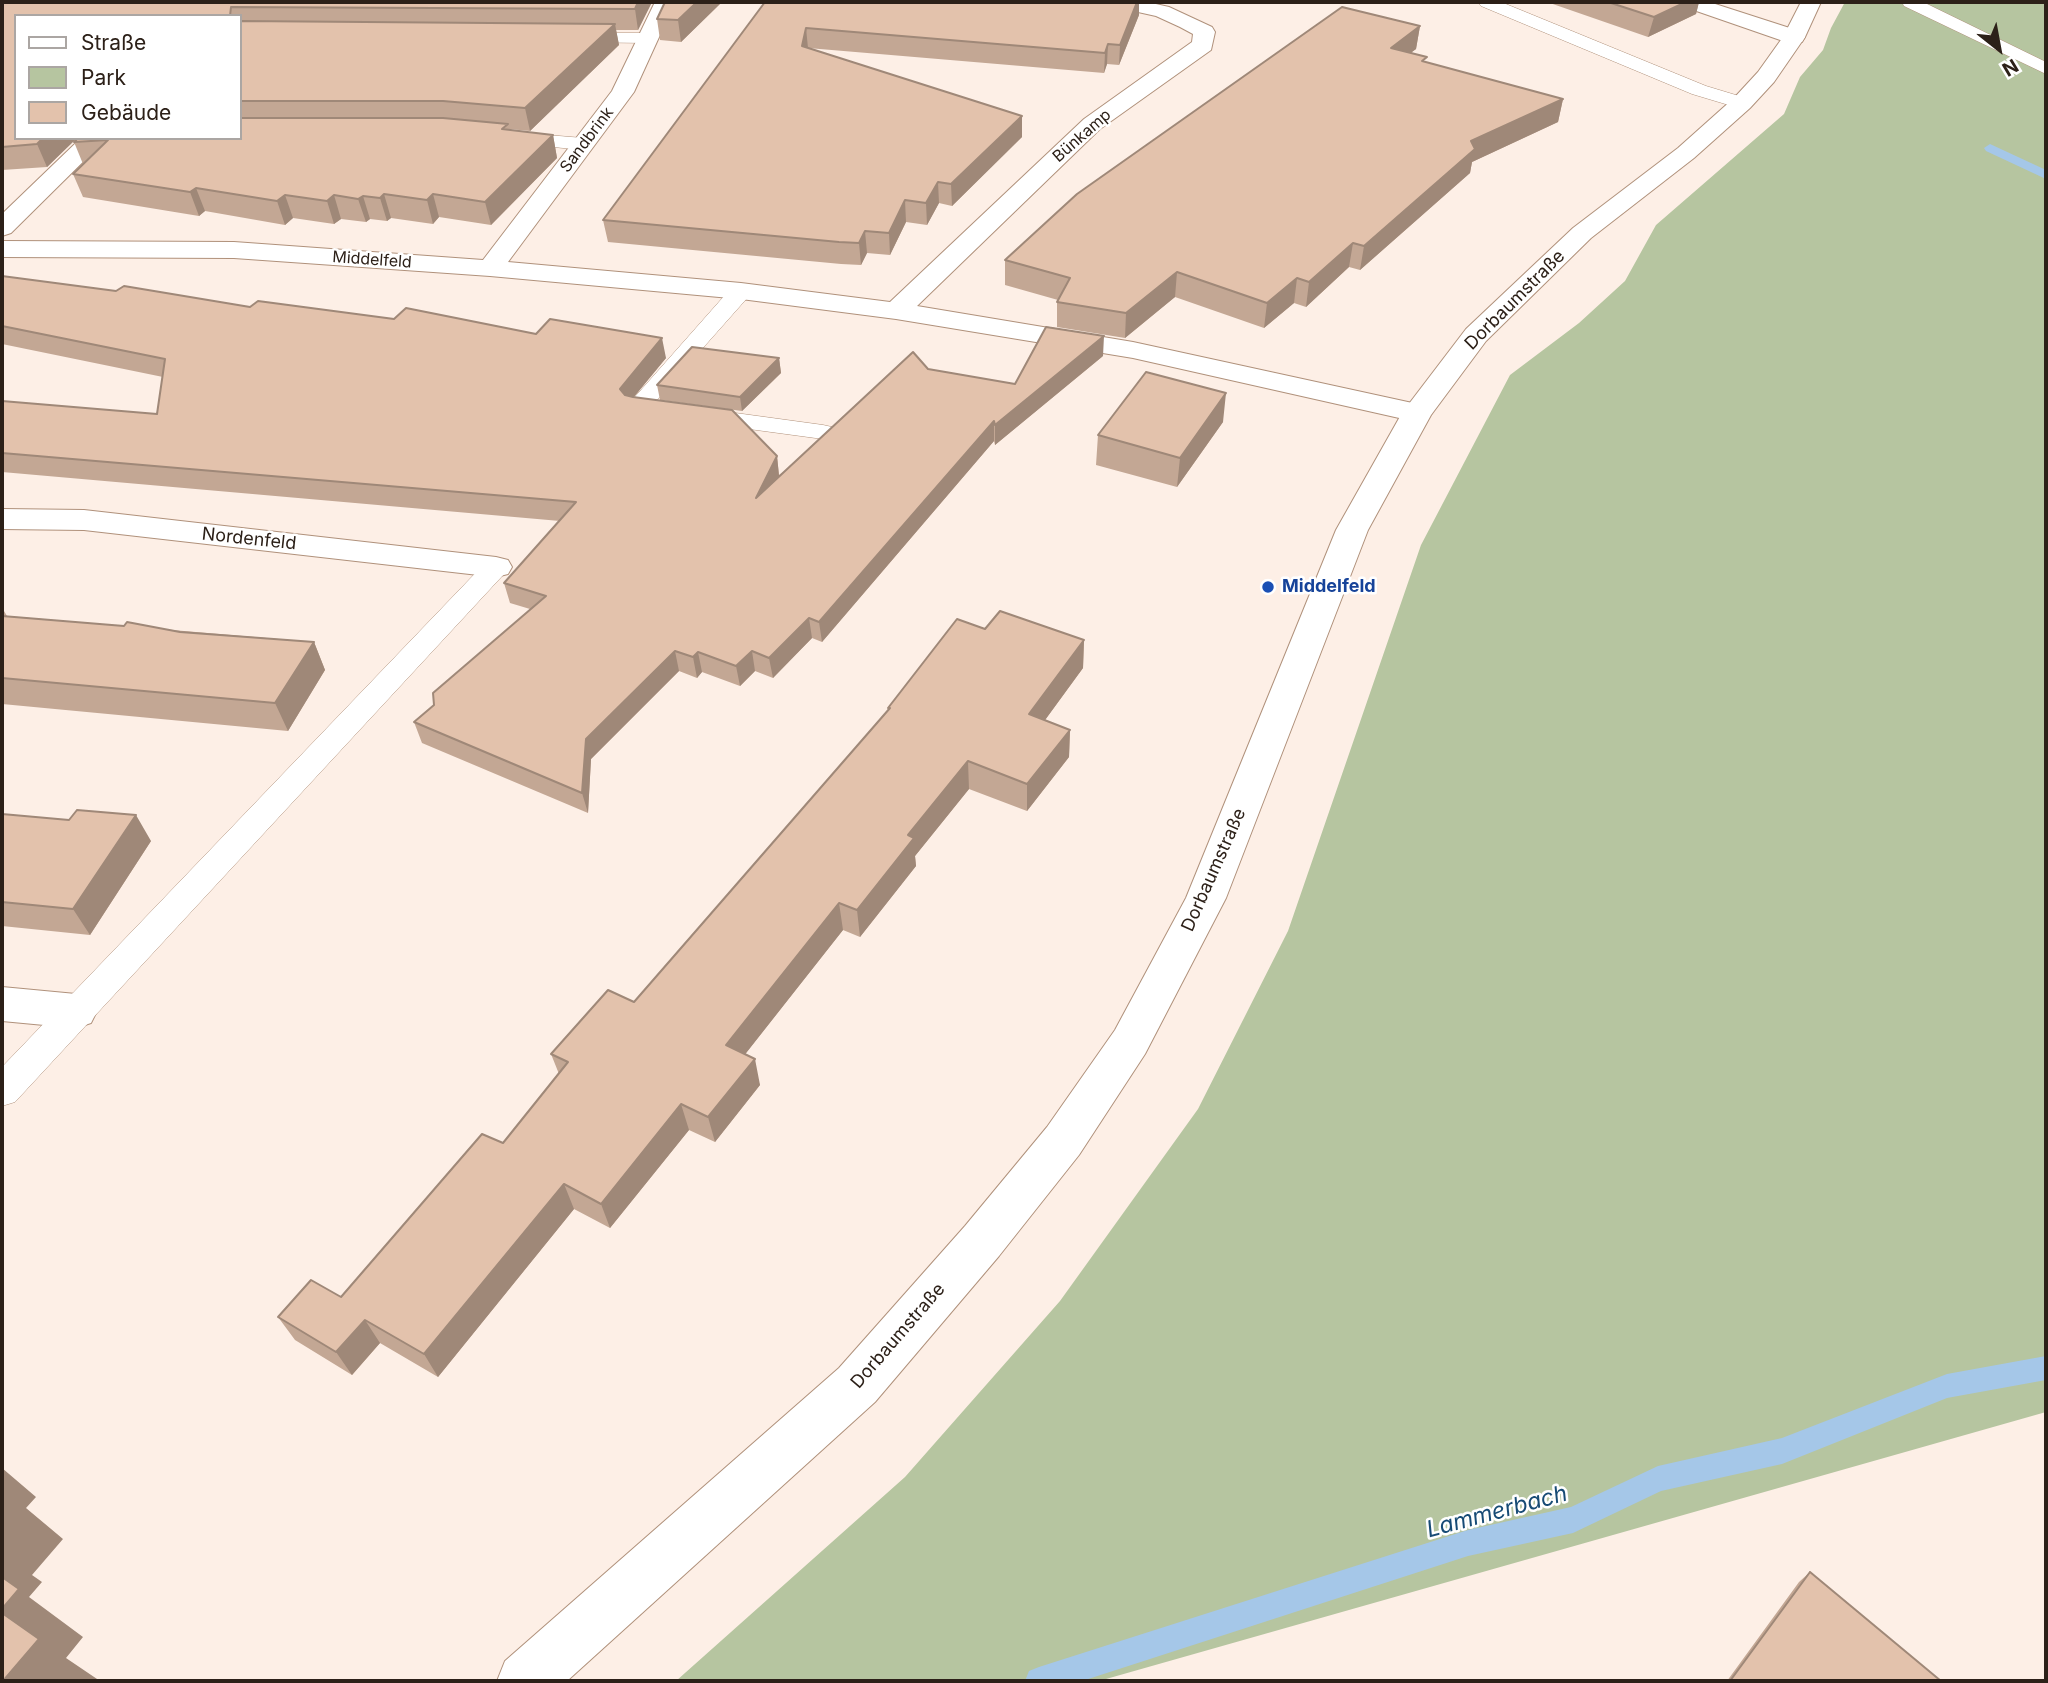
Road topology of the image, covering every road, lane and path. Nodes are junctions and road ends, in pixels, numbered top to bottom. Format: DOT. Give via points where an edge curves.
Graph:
graph roads {
  1 [pos="665,2"];
  2 [pos="1118,2"];
  3 [pos="1487,2"];
  4 [pos="1689,2"];
  5 [pos="1811,2"];
  6 [pos="1910,2"];
  7 [pos="1794,37"];
  8 [pos="553,38"];
  9 [pos="648,38"];
  10 [pos="2046,69"];
  11 [pos="1742,103"];
  12 [pos="490,136"];
  13 [pos="92,140"];
  14 [pos="583,145"];
  15 [pos="2,228"];
  16 [pos="2,249"];
  17 [pos="490,268"];
  18 [pos="741,291"];
  19 [pos="895,311"];
  20 [pos="1417,413"];
  21 [pos="823,432"];
  22 [pos="2,519"];
  23 [pos="496,567"];
  24 [pos="2,1004"];
  25 [pos="76,1011"];
  26 [pos="2,1091"];
  27 [pos="525,1681"];
  1 -- 9 [label="street, Sandbrink"];
  2 -- 19 [label="street, Bünkamp" via="1188,22 1204,32 1203,45 1092,124"];
  3 -- 11 [label="lane" via="1699,90"];
  4 -- 7 [label="street"];
  5 -- 7 [label="street, Dorbaumstraße"];
  6 -- 10 [label="lane"];
  7 -- 11 [label="street, Dorbaumstraße"];
  8 -- 9 [label="lane"];
  9 -- 14 [label="street, Sandbrink" via="623,92"];
  11 -- 20 [label="street, Dorbaumstraße" via="1582,233 1476,335"];
  12 -- 14 [label="lane"];
  13 -- 15 [label="street"];
  14 -- 17 [label="street, Sandbrink"];
  16 -- 17 [label="street, Middelfeld" via="233,250"];
  17 -- 18 [label="street, Middelfeld"];
  18 -- 19 [label="street, Middelfeld"];
  18 -- 21 [label="lane" via="638,407"];
  19 -- 20 [label="street, Middelfeld" via="1133,350"];
  20 -- 27 [label="street, Dorbaumstraße" via="1352,530 1206,898 1130,1042 1063,1141 857,1385"];
  22 -- 23 [label="street, Nordenfeld" via="84,520"];
  23 -- 25 [label="lane"];
  24 -- 25 [label="street"];
  25 -- 26 [label="lane"];
}
